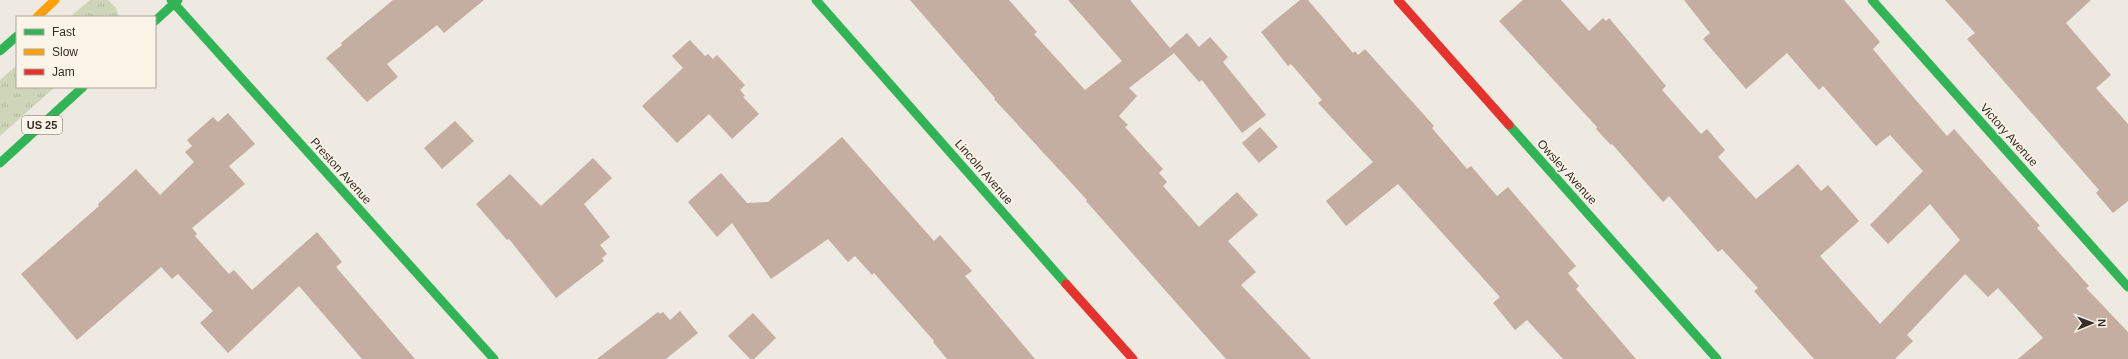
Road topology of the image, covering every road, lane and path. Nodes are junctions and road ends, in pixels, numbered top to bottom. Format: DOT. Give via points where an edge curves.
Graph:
graph roads {
  1 [pos="55,0"];
  2 [pos="816,0"];
  3 [pos="1398,0"];
  4 [pos="1872,0"];
  5 [pos="174,1"];
  6 [pos="38,16"];
  7 [pos="156,20"];
  8 [pos="16,37"];
  9 [pos="0,51"];
  10 [pos="82,88"];
  11 [pos="0,163"];
  12 [pos="2128,287"];
  13 [pos="494,359"];
  14 [pos="1133,359"];
  15 [pos="1717,359"];
  1 -- 6 [label="street"];
  2 -- 14 [label="street, Lincoln Avenue"];
  3 -- 15 [label="street, Owsley Avenue"];
  4 -- 12 [label="street, Victory Avenue"];
  5 -- 7 [label="street"];
  5 -- 13 [label="street, Preston Avenue"];
  8 -- 9 [label="street"];
  10 -- 11 [label="street, US 25"];
}
